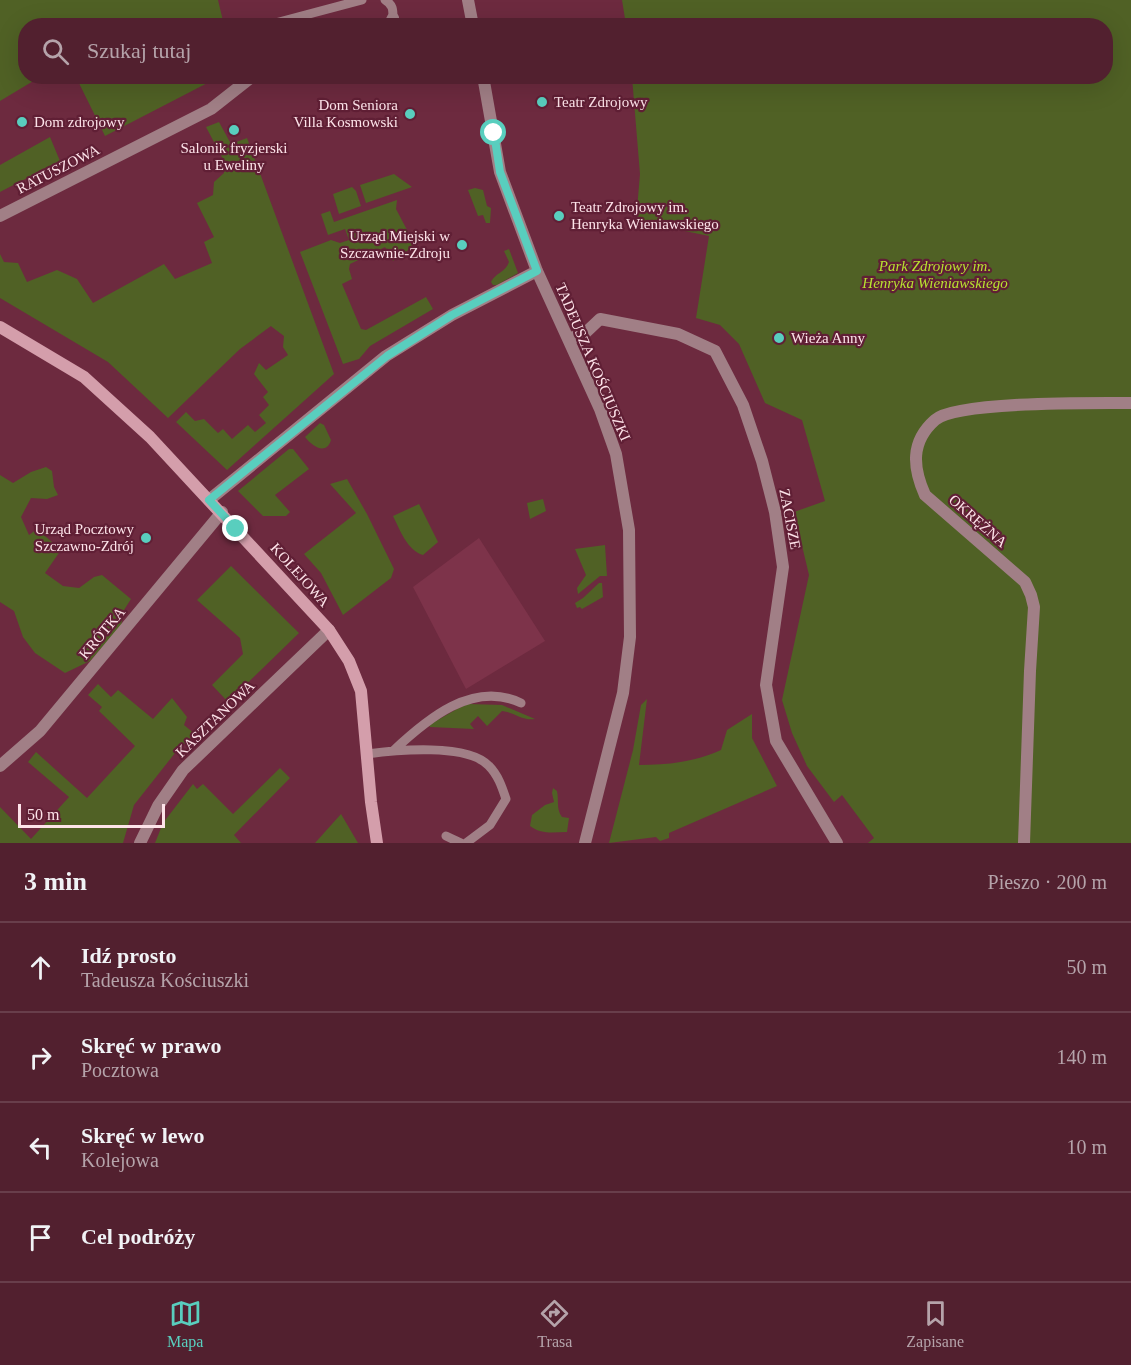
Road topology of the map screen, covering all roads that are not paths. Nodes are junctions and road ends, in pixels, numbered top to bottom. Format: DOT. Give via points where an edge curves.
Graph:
graph roads {
  1 [pos="362,0"];
  2 [pos="385,0"];
  3 [pos="468,0"];
  4 [pos="294,18"];
  5 [pos="392,18"];
  6 [pos="471,18"];
  7 [pos="244,84"];
  8 [pos="484,84"];
  9 [pos="0,216"];
  10 [pos="537,271"];
  11 [pos="0,327"];
  12 [pos="568,338"];
  13 [pos="1131,403"];
  14 [pos="209,500"];
  15 [pos="222,513"];
  16 [pos="329,630"];
  17 [pos="521,702"];
  18 [pos="393,751"];
  19 [pos="367,754"];
  20 [pos="0,766"];
  21 [pos="446,836"];
  22 [pos="140,843"];
  23 [pos="377,843"];
  24 [pos="461,843"];
  25 [pos="466,843"];
  26 [pos="585,843"];
  27 [pos="837,843"];
  28 [pos="1024,843"];
  1 -- 4 [label="lane"];
  2 -- 5 [label="lane" via="391,4"];
  3 -- 6 [label="street"];
  7 -- 9 [label="street, RATUSZOWA" via="211,109"];
  8 -- 10 [label="street, TADEUSZA KOŚCIUSZKI" via="500,172"];
  10 -- 12 [label="street, TADEUSZA KOŚCIUSZKI"];
  10 -- 14 [label="street" via="452,315 387,356"];
  11 -- 14 [label="street, KOLEJOWA" via="84,377 152,439"];
  12 -- 26 [label="street, TADEUSZA KOŚCIUSZKI" via="616,454 629,530 630,637 623,693"];
  12 -- 27 [label="street, ZACISZE" via="582,336 600,319 678,334 715,351 743,405 775,512 783,567 766,685 776,741"];
  13 -- 28 [label="street, OKRĘŻNA" via="1040,404 960,411 936,418 919,441 915,461 925,495 1025,582 1031,595 1034,607"];
  14 -- 15 [label="street, KOLEJOWA"];
  15 -- 16 [label="street, KOLEJOWA"];
  15 -- 20 [label="street, KRÓTKA" via="40,731"];
  16 -- 19 [label="street, KOLEJOWA" via="349,661 361,691"];
  16 -- 22 [label="street, KASZTANOWA" via="183,770 158,806"];
  17 -- 18 [label="lane" via="506,696 469,698 434,718"];
  18 -- 19 [label="lane"];
  18 -- 25 [label="lane" via="475,755 489,765 500,780 506,799 490,825"];
  19 -- 23 [label="street, KOLEJOWA"];
  21 -- 24 [label="lane"];
}
